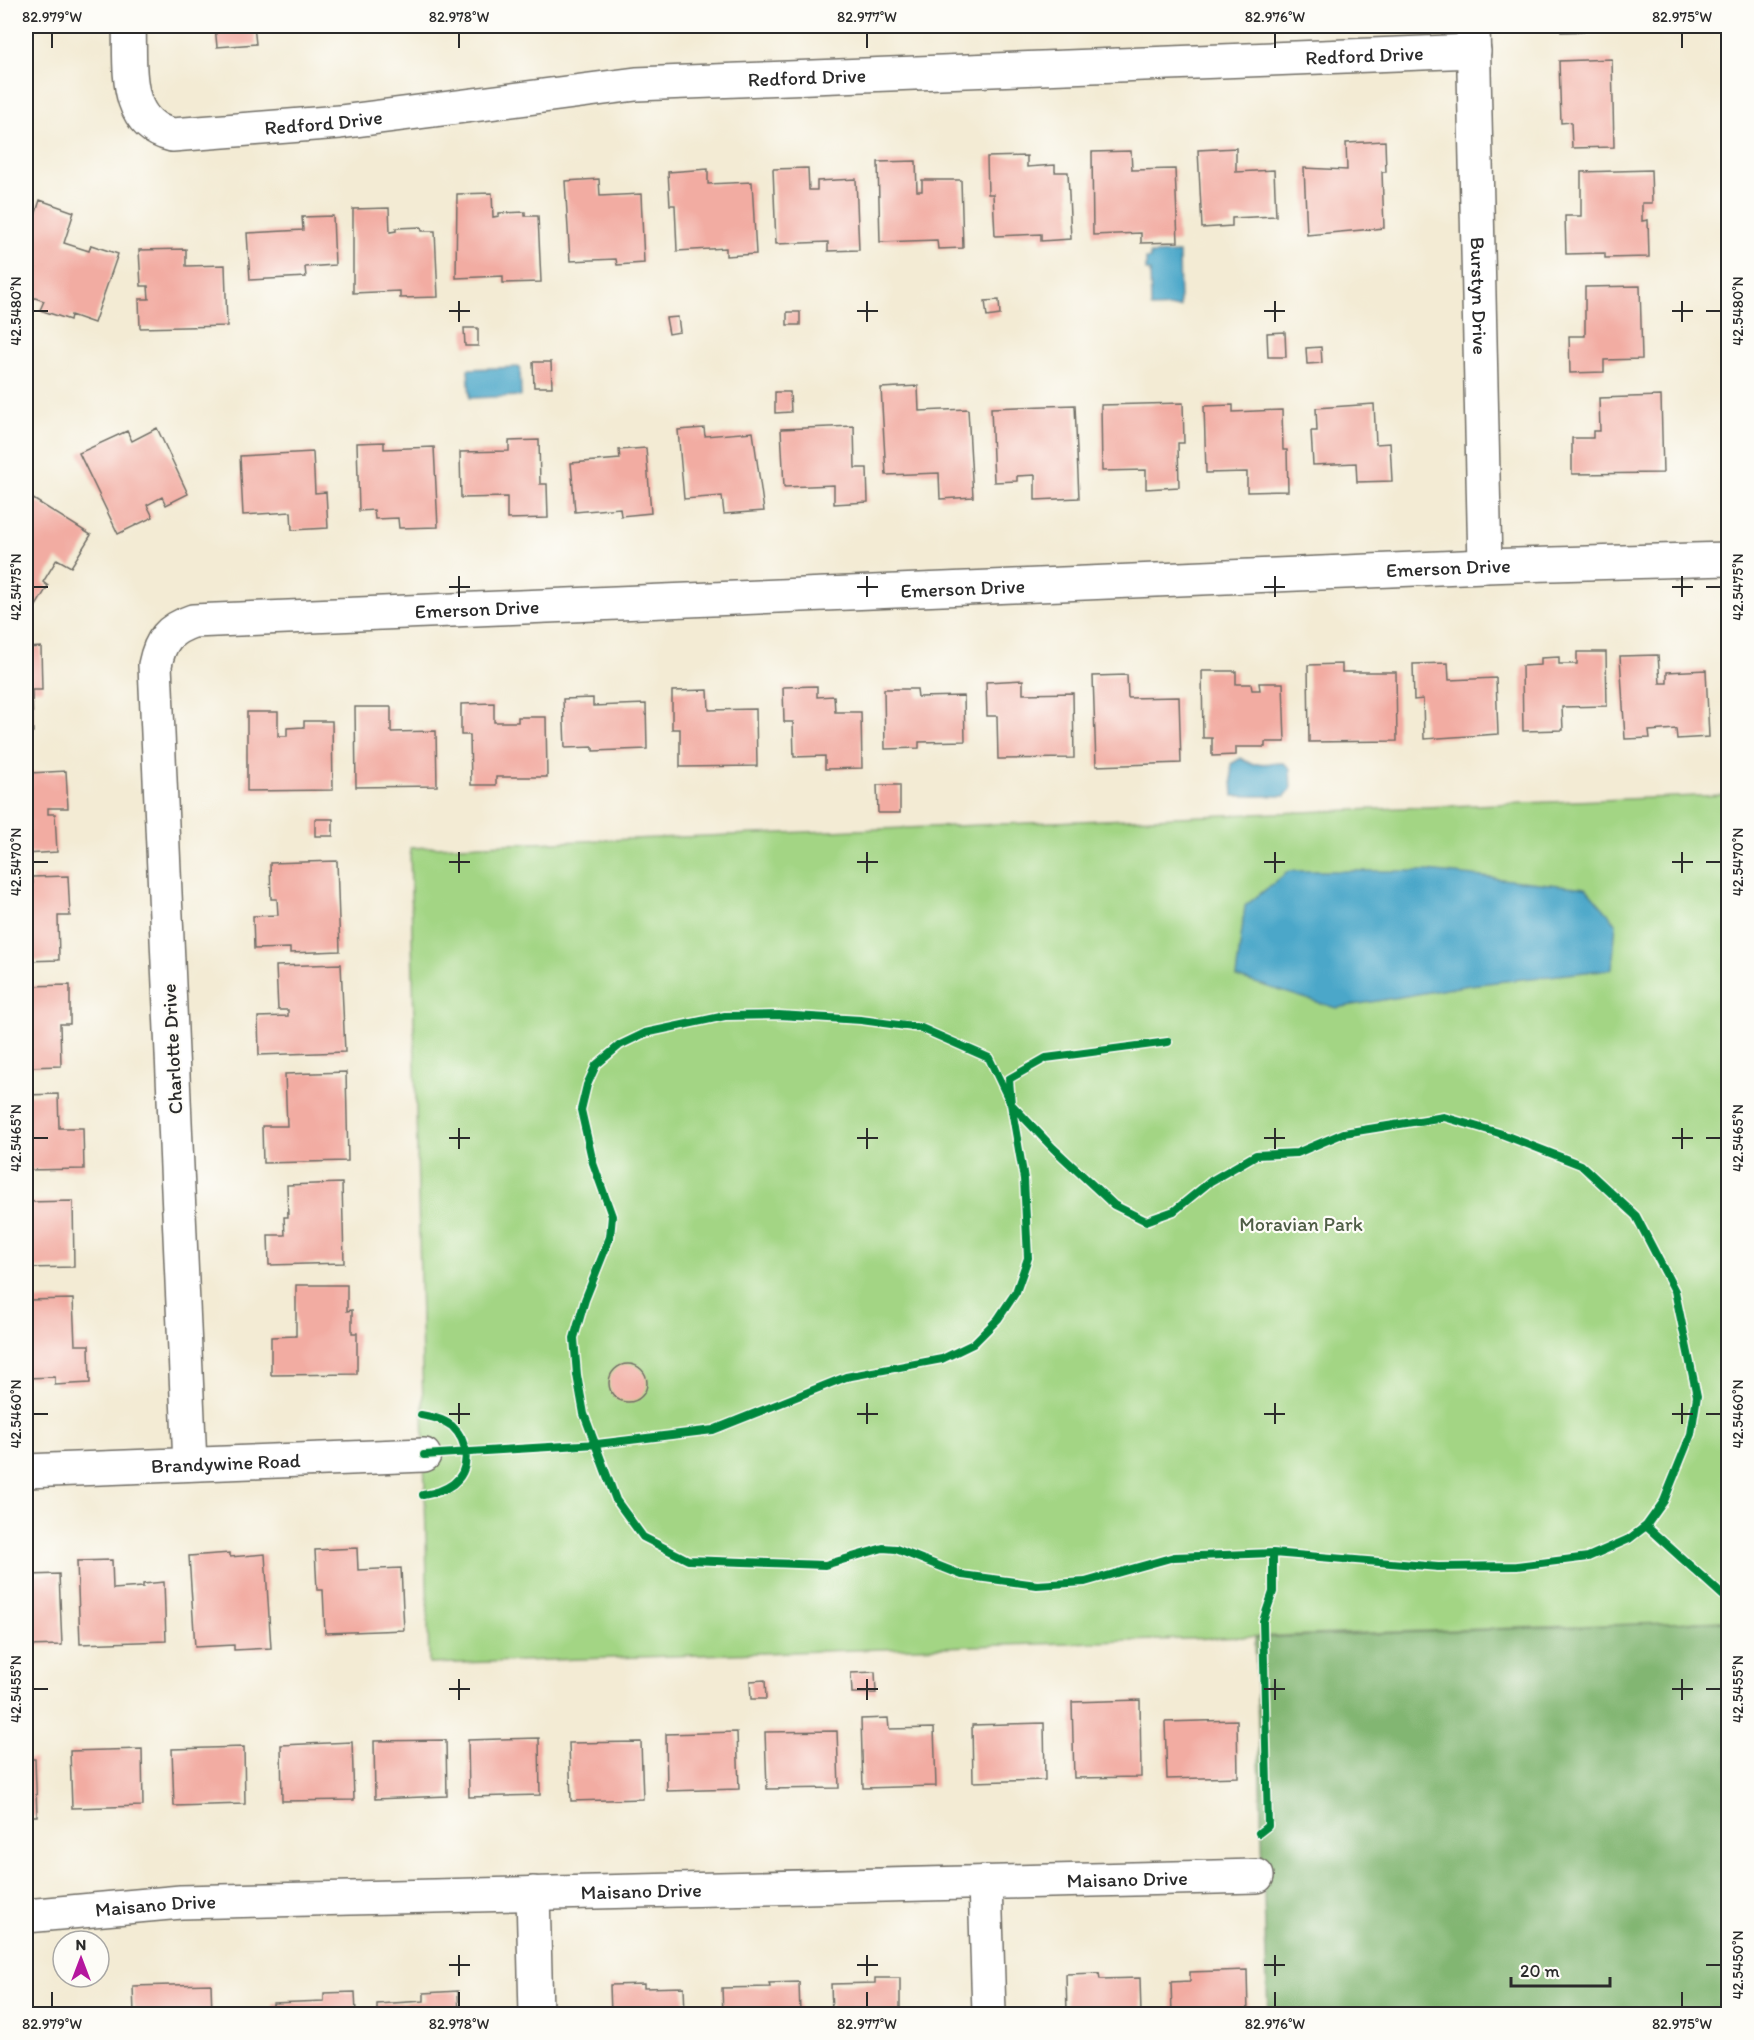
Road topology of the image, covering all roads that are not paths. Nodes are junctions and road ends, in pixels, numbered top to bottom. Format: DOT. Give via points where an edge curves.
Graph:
graph roads {
  1 [pos="129,26"];
  2 [pos="1474,38"];
  3 [pos="1728,560"];
  4 [pos="1485,566"];
  5 [pos="165,636"];
  6 [pos="424,1455"];
  7 [pos="190,1464"];
  8 [pos="26,1471"];
  9 [pos="1257,1876"];
  10 [pos="985,1882"];
  11 [pos="533,1893"];
  12 [pos="26,1916"];
  13 [pos="536,2014"];
  14 [pos="989,2014"];
  1 -- 2 [label="street, Redford Drive" via="132,95 137,109 159,132 172,135 340,122 636,84"];
  2 -- 4 [label="street, Burstyn Drive"];
  3 -- 4 [label="street, Emerson Drive"];
  4 -- 5 [label="street, Emerson Drive" via="193,621"];
  5 -- 7 [label="street, Charlotte Drive" via="155,665"];
  6 -- 7 [label="street, Brandywine Road"];
  7 -- 8 [label="street, Brandywine Road"];
  9 -- 10 [label="street, Maisano Drive"];
  10 -- 11 [label="street, Maisano Drive"];
  10 -- 14 [label="street"];
  11 -- 12 [label="street, Maisano Drive" via="180,1902"];
  11 -- 13 [label="street"];
}
